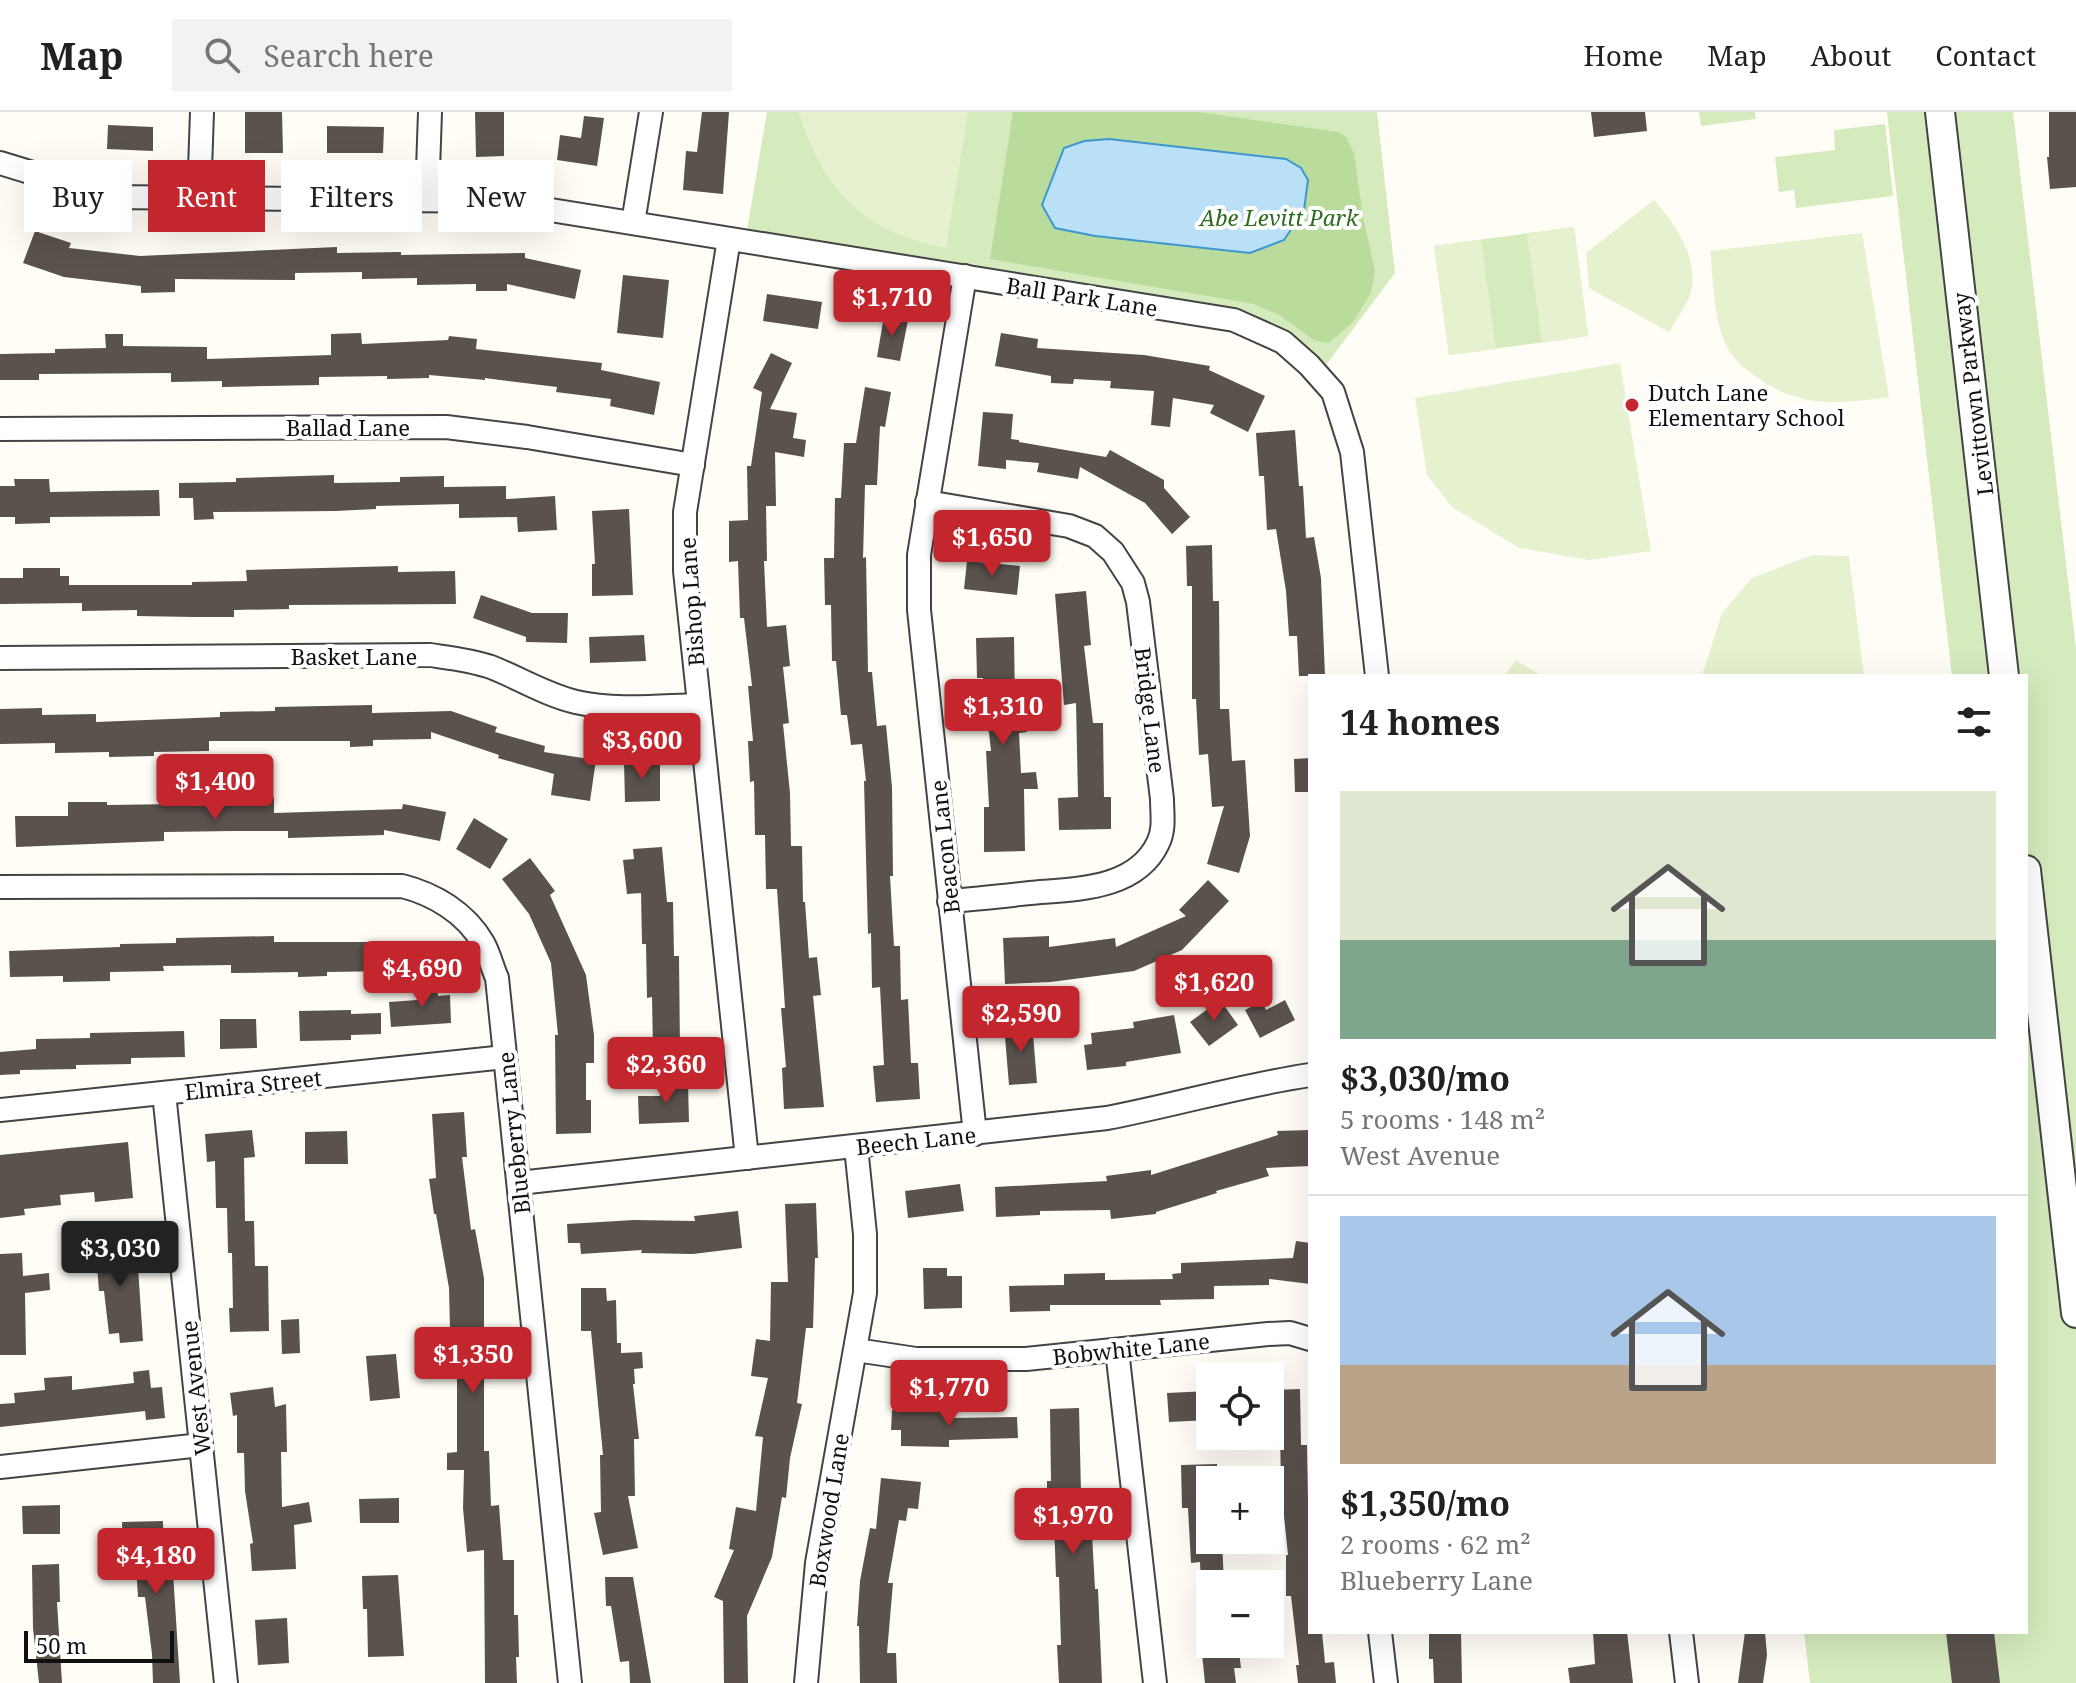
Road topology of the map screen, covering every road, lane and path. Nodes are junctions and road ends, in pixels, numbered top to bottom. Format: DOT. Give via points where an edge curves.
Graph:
graph roads {
  1 [pos="202,112"];
  2 [pos="430,112"];
  3 [pos="651,112"];
  4 [pos="1940,112"];
  5 [pos="200,160"];
  6 [pos="0,163"];
  7 [pos="148,198"];
  8 [pos="265,199"];
  9 [pos="427,199"];
  10 [pos="633,223"];
  11 [pos="729,239"];
  12 [pos="965,276"];
  13 [pos="0,429"];
  14 [pos="693,465"];
  15 [pos="927,502"];
  16 [pos="0,658"];
  17 [pos="1377,674"];
  18 [pos="2004,674"];
  19 [pos="699,705"];
  20 [pos="0,887"];
  21 [pos="949,901"];
  22 [pos="2028,904"];
  23 [pos="2033,990"];
  24 [pos="505,1057"];
  25 [pos="1308,1075"];
  26 [pos="164,1093"];
  27 [pos="0,1110"];
  28 [pos="975,1134"];
  29 [pos="2067,1144"];
  30 [pos="856,1147"];
  31 [pos="747,1158"];
  32 [pos="519,1183"];
  33 [pos="2076,1313"];
  34 [pos="1308,1338"];
  35 [pos="856,1350"];
  36 [pos="1117,1350"];
  37 [pos="201,1445"];
  38 [pos="0,1467"];
  39 [pos="1380,1634"];
  40 [pos="1681,1634"];
  41 [pos="226,1683"];
  42 [pos="570,1683"];
  43 [pos="806,1683"];
  44 [pos="1155,1683"];
  45 [pos="1386,1683"];
  46 [pos="1687,1683"];
  1 -- 5 [label="street"];
  2 -- 9 [label="street"];
  3 -- 10 [label="street"];
  4 -- 18 [label="street, Levittown Parkway"];
  6 -- 7 [label="street, Ball Park Lane" via="111,197"];
  8 -- 9 [label="street, Ball Park Lane"];
  9 -- 10 [label="street, Ball Park Lane" via="495,201"];
  10 -- 11 [label="street, Ball Park Lane"];
  11 -- 12 [label="street, Ball Park Lane"];
  11 -- 14 [label="street, Bishop Lane"];
  12 -- 15 [label="street, Beacon Lane"];
  12 -- 17 [label="street, Ball Park Lane" via="1234,320 1283,342 1309,365 1333,392 1352,452"];
  13 -- 14 [label="street, Ballad Lane" via="446,427"];
  14 -- 19 [label="street, Bishop Lane" via="685,512 685,571"];
  15 -- 21 [label="street, Beacon Lane" via="919,555 919,610"];
  15 -- 21 [label="street, Bridge Lane" via="1069,526 1095,536 1113,552 1133,583 1138,602 1162,799 1158,844 1142,865 1124,876 1095,886"];
  16 -- 19 [label="street, Basket Lane" via="430,655 467,660 578,702"];
  19 -- 31 [label="street, Bishop Lane"];
  20 -- 24 [label="street, Blueberry Lane" via="375,884 419,890 455,911 483,942 497,978"];
  21 -- 28 [label="street, Beacon Lane"];
  22 -- 23 [label="street"];
  23 -- 29 [label="street"];
  24 -- 26 [label="street, Elmira Street"];
  24 -- 32 [label="street, Blueberry Lane"];
  25 -- 28 [label="street, Beech Lane" via="1107,1118"];
  26 -- 27 [label="street, Elmira Street"];
  26 -- 37 [label="street, West Avenue"];
  28 -- 30 [label="street, Beech Lane"];
  29 -- 33 [label="street"];
  30 -- 31 [label="street, Beech Lane"];
  30 -- 35 [label="street, Boxwood Lane" via="865,1293"];
  31 -- 32 [label="street, Beech Lane"];
  32 -- 42 [label="street, Blueberry Lane"];
  34 -- 36 [label="street, Bobwhite Lane" via="1268,1334"];
  35 -- 36 [label="street, Bobwhite Lane" via="967,1360"];
  35 -- 43 [label="street, Boxwood Lane" via="817,1563"];
  36 -- 44 [label="street"];
  37 -- 38 [label="street"];
  37 -- 41 [label="street, West Avenue"];
  39 -- 45 [label="street"];
  40 -- 46 [label="street"];
}
